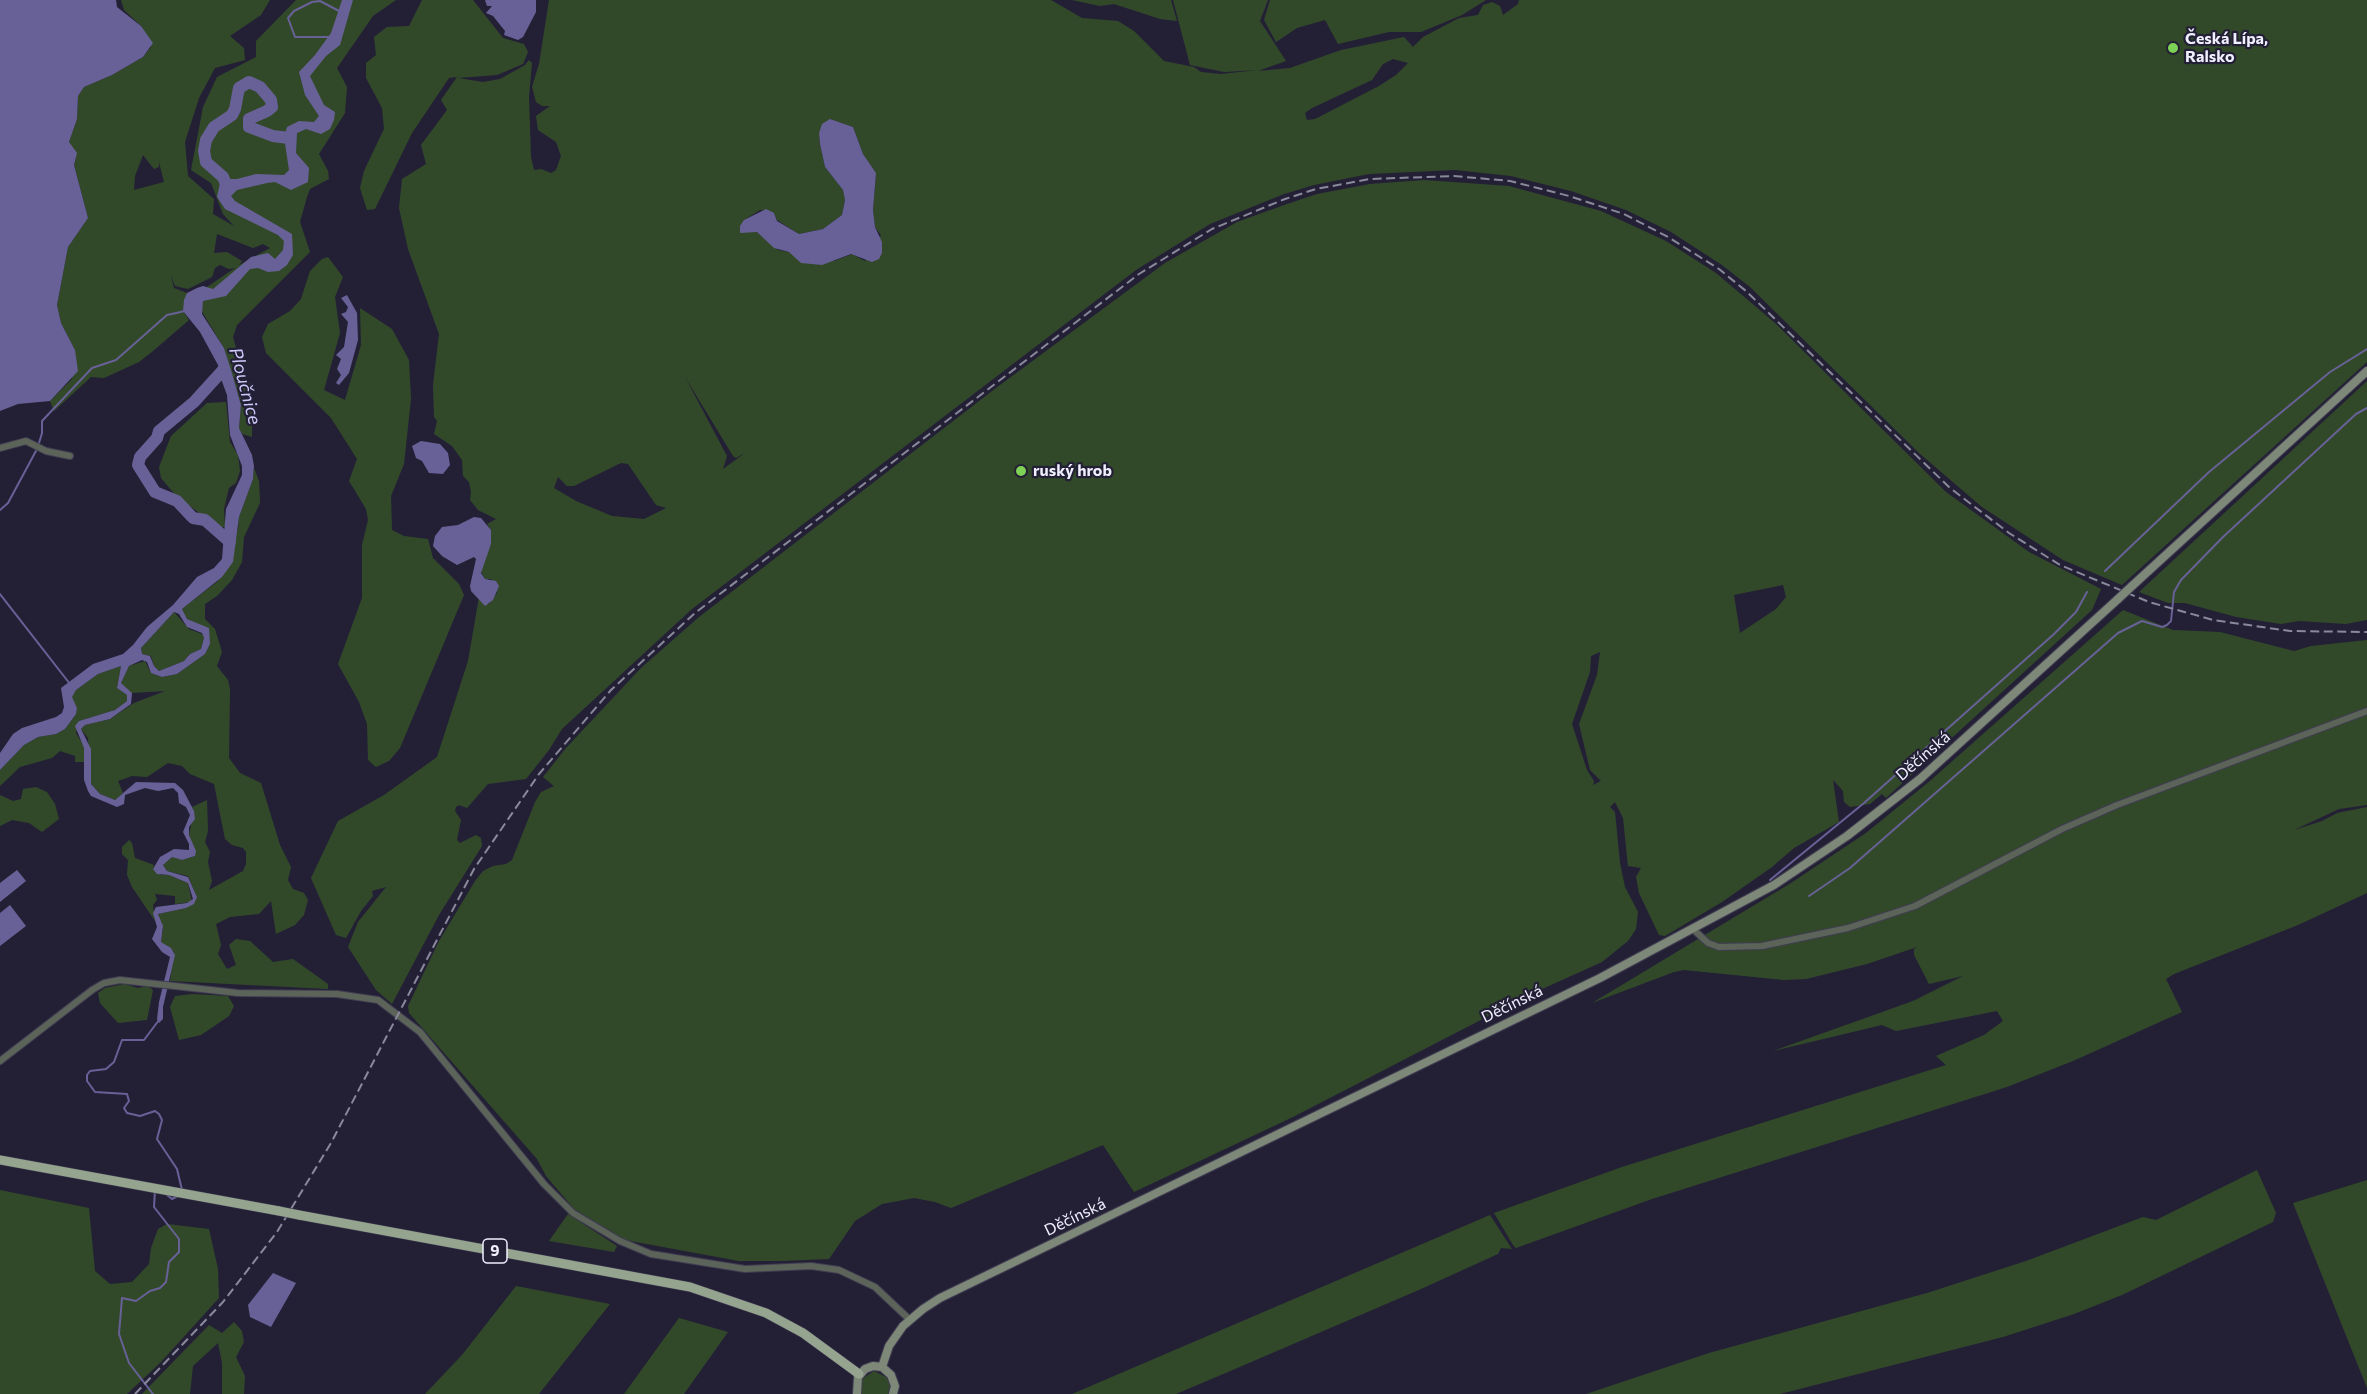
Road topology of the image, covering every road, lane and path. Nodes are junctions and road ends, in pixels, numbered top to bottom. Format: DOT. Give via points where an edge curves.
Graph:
graph roads {
  1 [pos="2367,371"];
  2 [pos="0,448"];
  3 [pos="70,456"];
  4 [pos="2367,711"];
  5 [pos="1694,930"];
  6 [pos="0,1061"];
  7 [pos="0,1160"];
  8 [pos="909,1319"];
  9 [pos="882,1367"];
  10 [pos="859,1374"];
  11 [pos="857,1394"];
  12 [pos="893,1394"];
  1 -- 5 [label="main road, Děčínská, bridge" via="1941,762 1874,816 1774,885"];
  2 -- 3 [label="street" via="26,441 46,451"];
  4 -- 5 [label="street" via="2117,805 2062,829 1915,906 1859,924 1762,946 1719,947"];
  5 -- 8 [label="main road, Děčínská" via="940,1298"];
  6 -- 8 [label="street" via="92,990 120,980 238,993 337,994 378,1000 420,1032 544,1184 573,1213 629,1246 651,1254 745,1269 811,1266 839,1270 874,1287"];
  7 -- 10 [label="main road, 9, bridge" via="690,1287 775,1318 803,1333"];
  8 -- 9 [label="main road, Děčínská" via="893,1339"];
  9 -- 10 [label="main road" via="869,1367"];
  9 -- 12 [label="main road" via="893,1378"];
  10 -- 11 [label="main road"];
}
